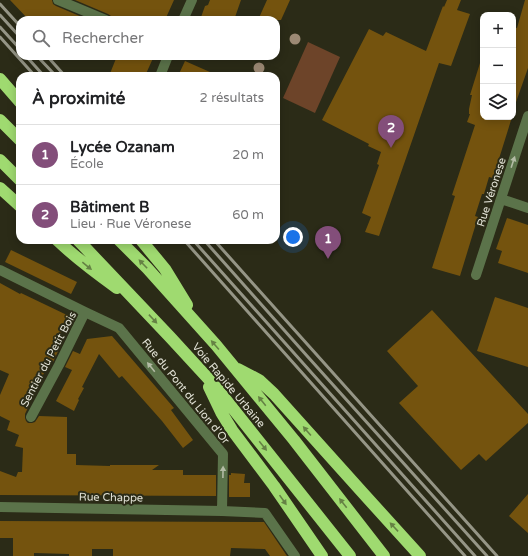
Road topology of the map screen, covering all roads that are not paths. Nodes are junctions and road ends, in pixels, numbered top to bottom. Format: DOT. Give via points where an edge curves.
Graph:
graph roads {
  1 [pos="58,0"];
  2 [pos="192,0"];
  3 [pos="96,16"];
  4 [pos="185,16"];
  5 [pos="166,60"];
  6 [pos="162,72"];
  7 [pos="0,79"];
  8 [pos="16,97"];
  9 [pos="528,116"];
  10 [pos="0,120"];
  11 [pos="16,136"];
  12 [pos="0,160"];
  13 [pos="16,176"];
  14 [pos="0,188"];
  15 [pos="501,199"];
  16 [pos="16,202"];
  17 [pos="528,208"];
  18 [pos="62,244"];
  19 [pos="82,244"];
  20 [pos="123,244"];
  21 [pos="143,244"];
  22 [pos="0,270"];
  23 [pos="476,275"];
  24 [pos="138,303"];
  25 [pos="85,312"];
  26 [pos="197,324"];
  27 [pos="233,367"];
  28 [pos="203,373"];
  29 [pos="31,417"];
  30 [pos="0,507"];
  31 [pos="222,511"];
  32 [pos="295,556"];
  33 [pos="322,556"];
  34 [pos="350,556"];
  35 [pos="384,556"];
  36 [pos="420,556"];
  1 -- 3 [label="street"];
  2 -- 4 [label="street"];
  5 -- 6 [label="street"];
  7 -- 8 [label="highway"];
  15 -- 9 [label="street, Rue Véronese, one-way"];
  10 -- 11 [label="highway"];
  12 -- 13 [label="highway"];
  14 -- 16 [label="highway"];
  15 -- 17 [label="street"];
  15 -- 23 [label="street, Rue Véronese"];
  18 -- 24 [label="highway, one-way" via="95,273"];
  19 -- 24 [label="highway, Voie Rapide Urbaine"];
  26 -- 20 [label="highway, Voie Rapide Urbaine, one-way"];
  21 -- 26 [label="highway" via="165,269"];
  22 -- 25 [label="street, Rue du Pont du Lion d'Or"];
  24 -- 28 [label="highway, Voie Rapide Urbaine, one-way"];
  25 -- 29 [label="street, Sentier du Petit Bois"];
  31 -- 25 [label="street, Rue du Pont du Lion d'Or, one-way" via="223,454 119,328"];
  27 -- 26 [label="highway, Voie Rapide Urbaine, one-way"];
  35 -- 27 [label="highway, Voie Rapide Urbaine, one-way" via="294,440"];
  36 -- 27 [label="highway, one-way" via="274,394 259,380"];
  28 -- 33 [label="highway, one-way" via="232,430"];
  28 -- 34 [label="highway, Voie Rapide Urbaine, one-way"];
  30 -- 31 [label="street, Rue Chappe"];
  31 -- 32 [label="street" via="265,513"];
}
